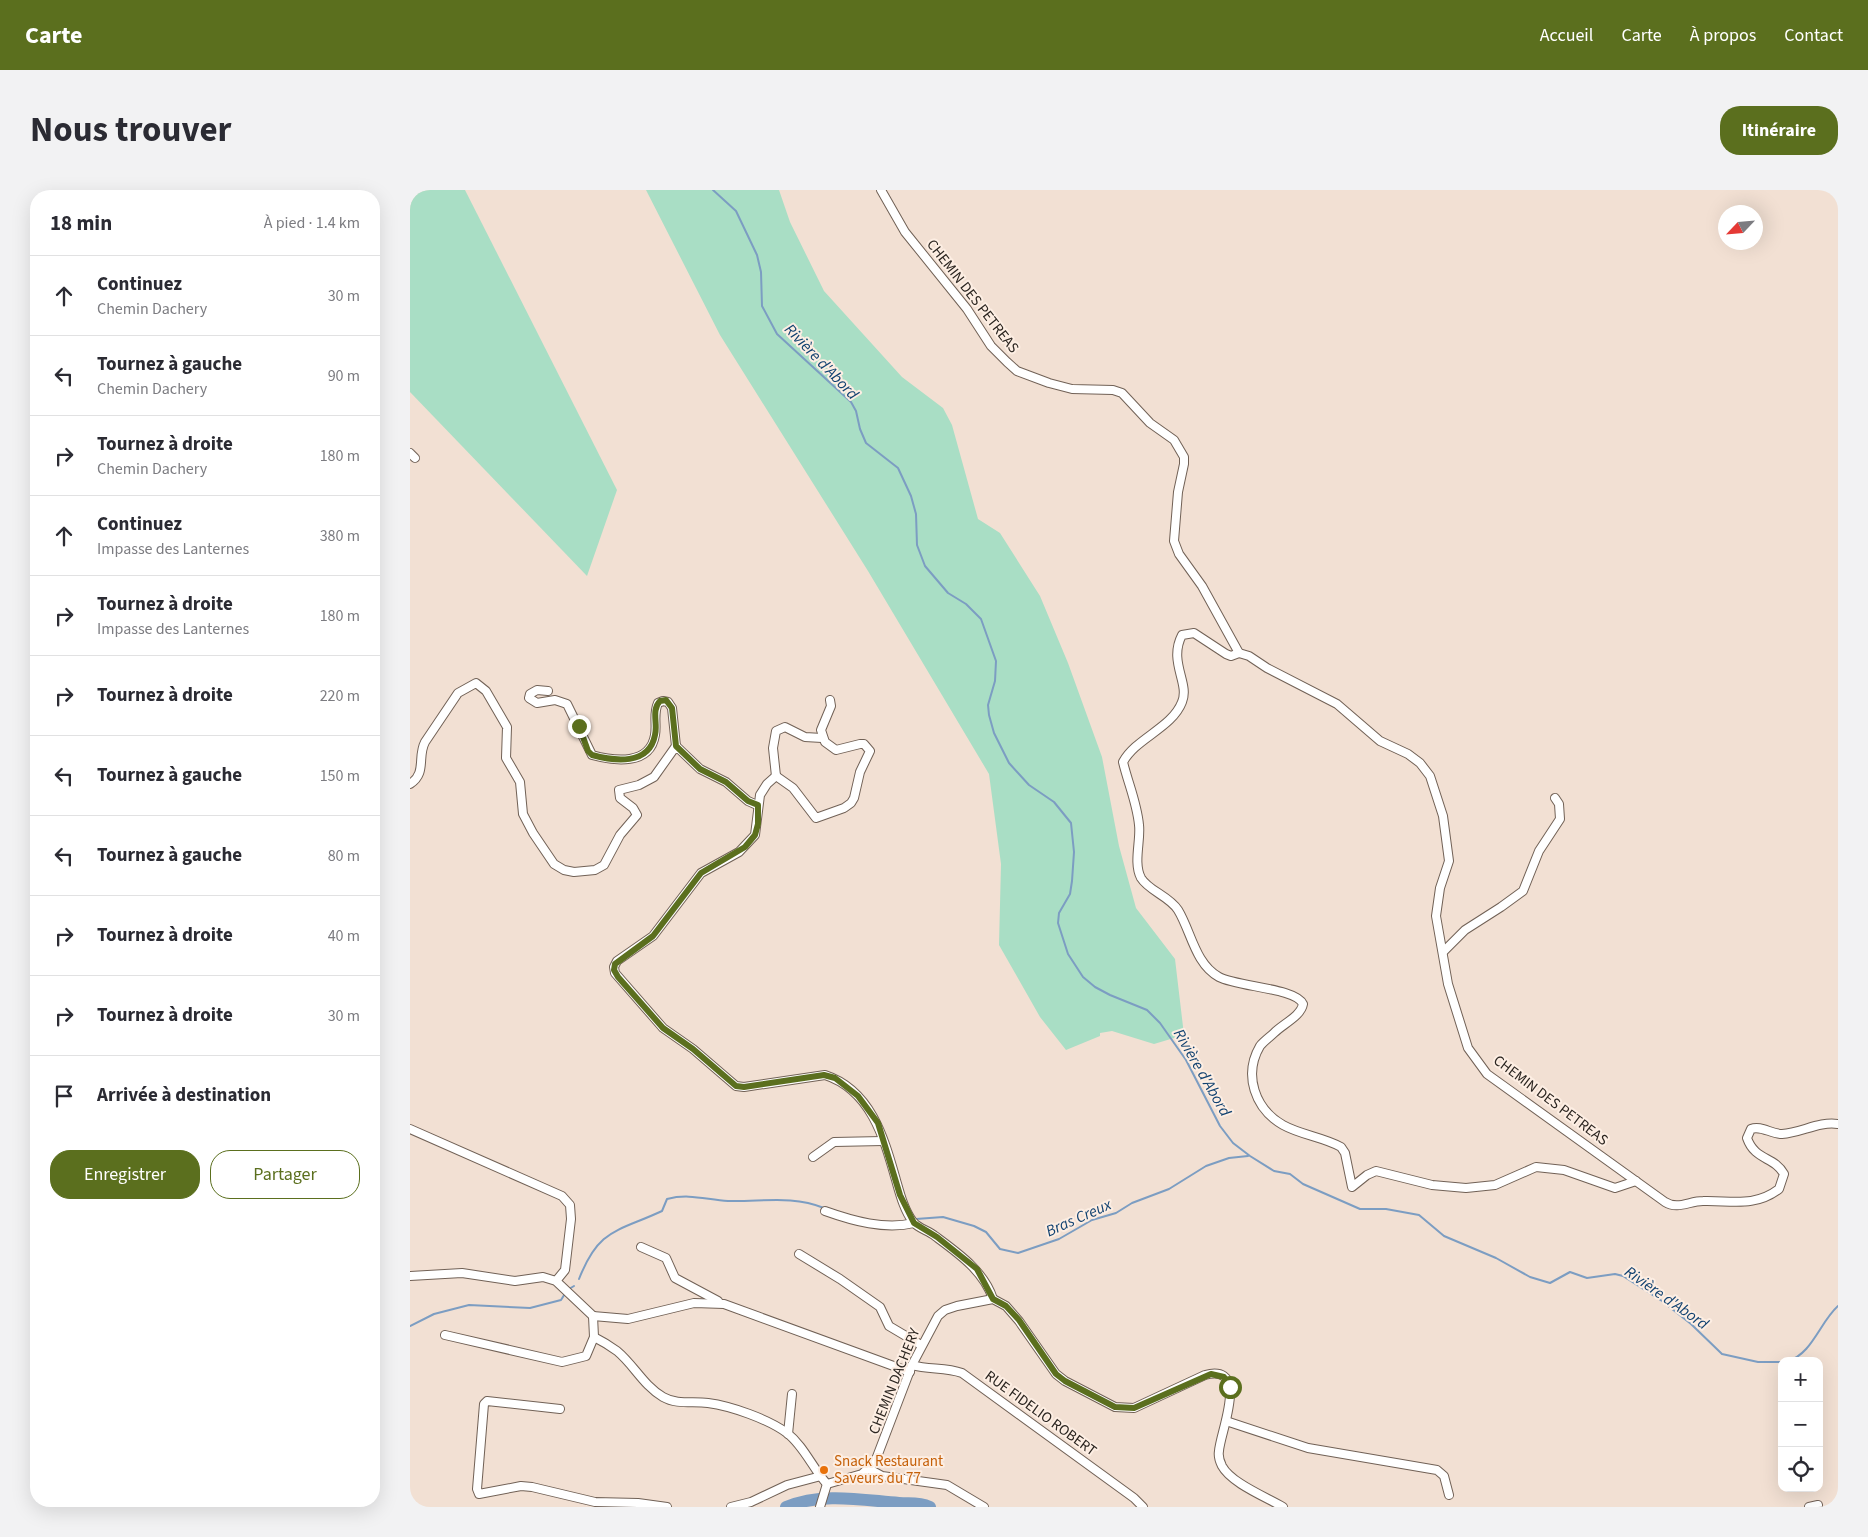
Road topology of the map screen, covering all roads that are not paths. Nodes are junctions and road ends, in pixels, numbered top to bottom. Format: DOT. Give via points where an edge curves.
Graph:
graph roads {
  1 [pos="881,190"];
  2 [pos="1239,653"];
  3 [pos="548,691"];
  4 [pos="830,700"];
  5 [pos="822,738"];
  6 [pos="676,746"];
  7 [pos="776,776"];
  8 [pos="410,784"];
  9 [pos="1554,798"];
  10 [pos="758,805"];
  11 [pos="1444,951"];
  12 [pos="1838,1124"];
  13 [pos="410,1129"];
  14 [pos="883,1141"];
  15 [pos="813,1157"];
  16 [pos="1636,1181"];
  17 [pos="825,1211"];
  18 [pos="914,1223"];
  19 [pos="641,1247"];
  20 [pos="799,1254"];
  21 [pos="410,1276"];
  22 [pos="556,1281"];
  23 [pos="993,1299"];
  24 [pos="724,1304"];
  25 [pos="593,1316"];
  26 [pos="444,1335"];
  27 [pos="594,1337"];
  28 [pos="921,1345"];
  29 [pos="911,1369"];
  30 [pos="792,1394"];
  31 [pos="560,1409"];
  32 [pos="1226,1421"];
  33 [pos="788,1434"];
  34 [pos="869,1469"];
  35 [pos="821,1476"];
  36 [pos="826,1486"];
  37 [pos="1449,1495"];
  38 [pos="1818,1505"];
  39 [pos="667,1507"];
  40 [pos="731,1507"];
  41 [pos="820,1507"];
  42 [pos="984,1507"];
  43 [pos="1143,1507"];
  44 [pos="1283,1507"];
  45 [pos="1809,1507"];
  1 -- 2 [label="street, CHEMIN DES PETREAS" via="905,232 1006,362 1017,371 1049,383 1072,389 1122,393 1150,423 1174,440 1184,457 1184,464 1174,541 1178,554 1202,586"];
  2 -- 11 [label="street, CHEMIN DES PETREAS" via="1337,704 1380,741 1420,763 1430,776 1443,816 1449,861 1440,888 1436,916"];
  2 -- 16 [label="street" via="1231,656 1194,632 1182,636 1178,642 1177,670 1183,686 1182,704 1123,762 1140,826 1138,869 1141,878 1174,904 1203,962 1218,977 1253,988 1290,993 1299,996 1303,1004 1256,1054 1252,1082 1263,1108 1284,1125 1341,1147 1352,1187 1376,1171 1432,1185 1466,1188 1495,1185 1536,1168 1564,1170 1614,1188"];
  3 -- 6 [label="street" via="537,690 528,698 537,703 559,700 567,704 592,755 622,761 643,754 655,736 656,708 663,700 672,708"];
  4 -- 5 [label="street" via="821,730"];
  5 -- 7 [label="street" via="805,737 785,726 776,731 773,748"];
  5 -- 7 [label="street" via="836,750 864,744 870,751 851,803 816,818 793,788"];
  6 -- 8 [label="street" via="654,777 620,790 620,798 637,815 620,835 604,865 585,872 559,868 533,833 523,814 520,782 506,758 507,727 492,699 476,683 458,693 423,746 422,770"];
  6 -- 10 [label="street" via="700,769 726,782 748,801"];
  7 -- 10 [label="street" via="762,790"];
  9 -- 11 [label="street" via="1559,804 1560,819 1539,851 1522,891 1465,930"];
  10 -- 14 [label="street" via="755,835 738,852 701,873 653,936 617,961 614,967 618,977 663,1028 693,1049 729,1082 744,1087 814,1075 835,1078 858,1096 878,1123"];
  11 -- 16 [label="street, CHEMIN DES PETREAS" via="1448,984 1468,1048 1487,1074"];
  12 -- 16 [label="street, CHEMIN DES PETREAS" via="1778,1134 1751,1129 1747,1138 1750,1147 1778,1167 1784,1174 1784,1180 1774,1192 1746,1203 1705,1201 1675,1206"];
  13 -- 22 [label="street" via="562,1196 570,1205 571,1219 564,1270"];
  14 -- 15 [label="street" via="834,1142"];
  14 -- 18 [label="street" via="900,1195"];
  17 -- 18 [label="street" via="864,1223 900,1227"];
  18 -- 23 [label="street" via="977,1269"];
  19 -- 24 [label="street" via="666,1258 676,1279"];
  20 -- 28 [label="street" via="880,1307 889,1326"];
  21 -- 22 [label="street" via="462,1273 515,1281 543,1277"];
  22 -- 25 [label="street"];
  23 -- 28 [label="street, CHEMIN DACHERY" via="945,1310"];
  23 -- 32 [label="street" via="1006,1306 1019,1320 1048,1366 1073,1386 1115,1407 1130,1409 1205,1375 1216,1374 1224,1377 1230,1387"];
  24 -- 25 [label="street" via="694,1303 628,1319"];
  24 -- 29 [label="street, RUE FIDELIO ROBERT"];
  25 -- 27 [label="street"];
  26 -- 27 [label="street" via="566,1362 586,1356"];
  27 -- 33 [label="street" via="618,1351 643,1382 664,1397 742,1412"];
  28 -- 29 [label="street, CHEMIN DACHERY"];
  29 -- 34 [label="street, CHEMIN DACHERY" via="883,1445"];
  29 -- 43 [label="street, RUE FIDELIO ROBERT" via="950,1368 962,1373"];
  30 -- 33 [label="street"];
  31 -- 39 [label="street" via="487,1401 484,1404 479,1494 521,1486 595,1502 638,1502"];
  32 -- 37 [label="street" via="1315,1450 1437,1470 1444,1476"];
  32 -- 44 [label="street" via="1219,1450 1225,1472"];
  33 -- 35 [label="street"];
  34 -- 36 [label="street"];
  34 -- 42 [label="street" via="882,1476 954,1488"];
  35 -- 36 [label="street"];
  35 -- 40 [label="street" via="787,1485 751,1502"];
  36 -- 41 [label="street"];
  38 -- 45 [label="street"];
}
